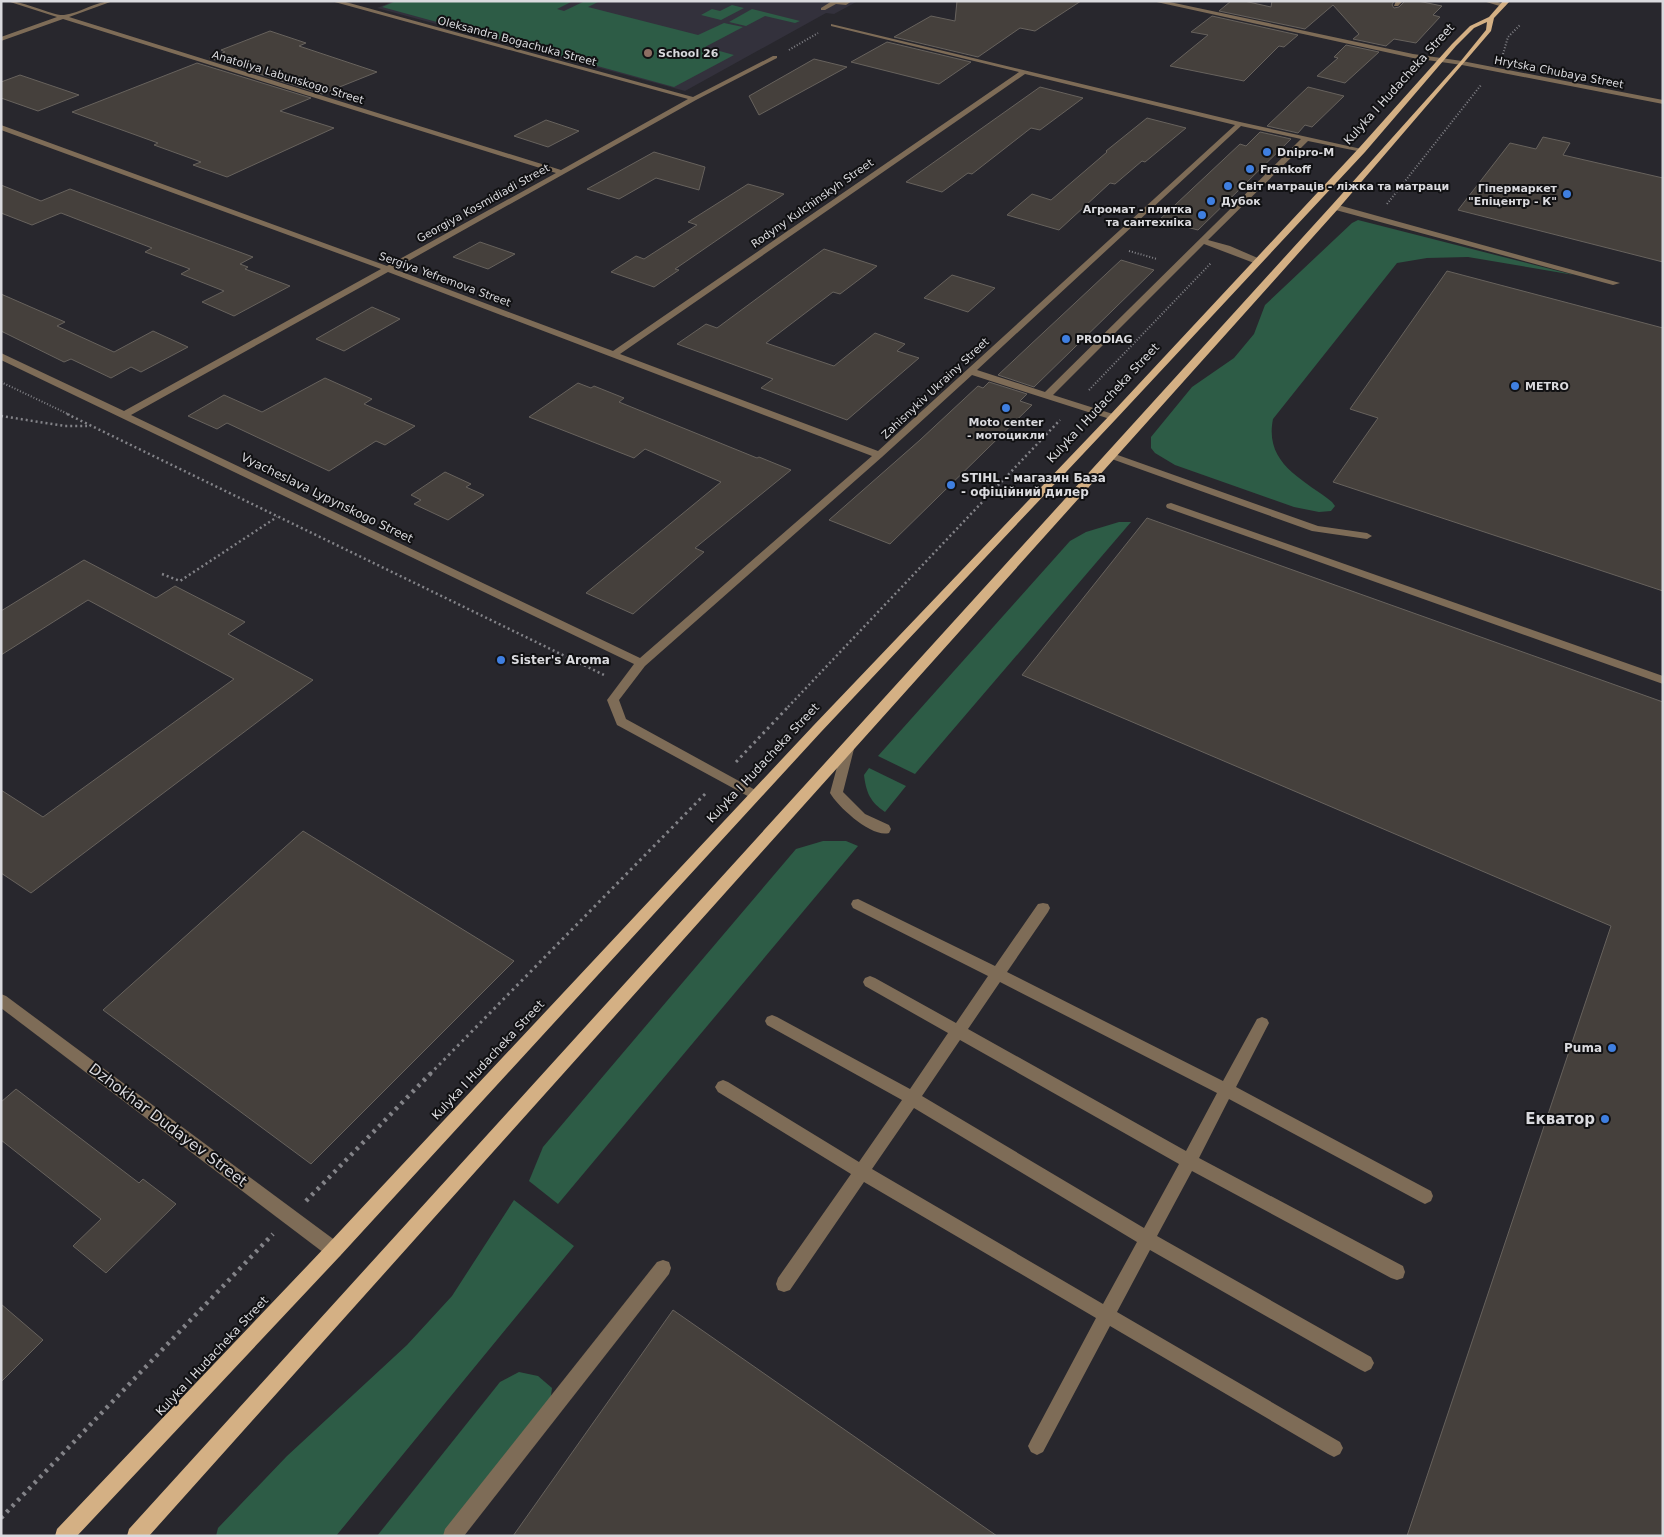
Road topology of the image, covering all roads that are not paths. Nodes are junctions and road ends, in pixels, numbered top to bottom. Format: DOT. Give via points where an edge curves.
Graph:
graph roads {
  1 [pos="10,1"];
  2 [pos="110,1"];
  3 [pos="334,1"];
  4 [pos="850,1"];
  5 [pos="1155,1"];
  6 [pos="1486,1"];
  7 [pos="1505,3"];
  8 [pos="823,9"];
  9 [pos="62,18"];
  10 [pos="1491,18"];
  11 [pos="833,25"];
  12 [pos="1,39"];
  13 [pos="775,57"];
  14 [pos="1452,62"];
  15 [pos="1024,72"];
  16 [pos="1627,95"];
  17 [pos="694,99"];
  18 [pos="1663,102"];
  19 [pos="1626,103"];
  20 [pos="1240,124"];
  21 [pos="1,127"];
  22 [pos="1306,138"];
  23 [pos="1362,150"];
  24 [pos="561,172"];
  25 [pos="1335,207"];
  26 [pos="1204,241"];
  27 [pos="1257,261"];
  28 [pos="388,269"];
  29 [pos="1616,283"];
  30 [pos="614,354"];
  31 [pos="1,356"];
  32 [pos="970,371"];
  33 [pos="1046,396"];
  34 [pos="124,414"];
  35 [pos="1113,417"];
  36 [pos="879,455"];
  37 [pos="1112,456"];
  38 [pos="1171,506"];
  39 [pos="1367,536"];
  40 [pos="641,663"];
  41 [pos="1663,680"];
  42 [pos="849,745"];
  43 [pos="755,795"];
  44 [pos="884,829"];
  45 [pos="858,904"];
  46 [pos="1042,908"];
  47 [pos="997,975"];
  48 [pos="870,982"];
  49 [pos="1,1000"];
  50 [pos="772,1021"];
  51 [pos="1262,1023"];
  52 [pos="957,1033"];
  53 [pos="722,1087"];
  54 [pos="1226,1090"];
  55 [pos="912,1098"];
  56 [pos="1189,1161"];
  57 [pos="862,1172"];
  58 [pos="1425,1196"];
  59 [pos="1147,1239"];
  60 [pos="334,1250"];
  61 [pos="663,1268"];
  62 [pos="1397,1272"];
  63 [pos="784,1284"];
  64 [pos="1106,1315"];
  65 [pos="1365,1363"];
  66 [pos="1037,1446"];
  67 [pos="1334,1448"];
  68 [pos="64,1536"];
  69 [pos="136,1536"];
  70 [pos="452,1536"];
  1 -- 9 [label="street, Anatoliya Labunskogo Street"];
  2 -- 9 [label="street"];
  3 -- 17 [label="street, Oleksandra Bogachuka Street"];
  4 -- 8 [label="street" via="844,4 835,2"];
  5 -- 14 [label="street, Hrytska Chubaya Street"];
  6 -- 7 [label="street"];
  7 -- 10 [label="main road, Kulyka I Hudacheka Street"];
  9 -- 12 [label="street"];
  9 -- 24 [label="street, Anatoliya Labunskogo Street"];
  10 -- 14 [label="main road, Kulyka I Hudacheka Street" via="1489,30"];
  10 -- 14 [label="main road, Kulyka I Hudacheka Street" via="1472,27"];
  11 -- 15 [label="street"];
  13 -- 17 [label="street, Georgiya Kosmidiadi Street"];
  14 -- 16 [label="street, Hrytska Chubaya Street"];
  14 -- 23 [label="main road, Kulyka I Hudacheka Street"];
  14 -- 25 [label="main road, Kulyka I Hudacheka Street"];
  15 -- 20 [label="street"];
  15 -- 30 [label="street, Rodyny Kulchinskyh Street"];
  16 -- 18 [label="street, Hrytska Chubaya Street"];
  16 -- 19 [label="street"];
  17 -- 24 [label="street, Georgiya Kosmidiadi Street"];
  20 -- 22 [label="street"];
  20 -- 32 [label="street, Zahisnykiv Ukrainy Street"];
  21 -- 28 [label="street, Sergiya Yefremova Street"];
  22 -- 23 [label="street"];
  22 -- 26 [label="street"];
  23 -- 27 [label="main road, Kulyka I Hudacheka Street"];
  24 -- 28 [label="street, Georgiya Kosmidiadi Street"];
  25 -- 29 [label="street"];
  25 -- 37 [label="main road, Kulyka I Hudacheka Street"];
  26 -- 27 [label="street"];
  26 -- 33 [label="street"];
  27 -- 35 [label="main road, Kulyka I Hudacheka Street"];
  28 -- 30 [label="street, Sergiya Yefremova Street"];
  28 -- 34 [label="street, Georgiya Kosmidiadi Street"];
  30 -- 36 [label="street, Sergiya Yefremova Street"];
  31 -- 34 [label="street, Vyacheslava Lypynskogo Street"];
  32 -- 33 [label="street"];
  32 -- 36 [label="street, Zahisnykiv Ukrainy Street"];
  33 -- 35 [label="street"];
  34 -- 40 [label="street, Vyacheslava Lypynskogo Street"];
  35 -- 43 [label="main road, Kulyka I Hudacheka Street"];
  36 -- 40 [label="street, Zahisnykiv Ukrainy Street"];
  37 -- 39 [label="street" via="1316,529"];
  37 -- 42 [label="main road, Kulyka I Hudacheka Street"];
  38 -- 41 [label="street"];
  40 -- 43 [label="street, Zahisnykiv Ukrainy Street" via="613,700 621,722"];
  42 -- 44 [label="street" via="836,793 860,817"];
  42 -- 69 [label="main road, Kulyka I Hudacheka Street"];
  43 -- 60 [label="main road, Kulyka I Hudacheka Street"];
  45 -- 47 [label="street"];
  46 -- 47 [label="street"];
  47 -- 52 [label="street"];
  47 -- 54 [label="street"];
  48 -- 52 [label="street"];
  49 -- 60 [label="street, Dzhokhar Dudayev Street"];
  50 -- 55 [label="street"];
  51 -- 54 [label="street"];
  52 -- 55 [label="street"];
  52 -- 56 [label="street"];
  53 -- 57 [label="street"];
  54 -- 56 [label="street"];
  54 -- 58 [label="street"];
  55 -- 57 [label="street"];
  55 -- 59 [label="street"];
  56 -- 59 [label="street"];
  56 -- 62 [label="street"];
  57 -- 63 [label="street"];
  57 -- 64 [label="street"];
  59 -- 64 [label="street"];
  59 -- 65 [label="street"];
  60 -- 68 [label="main road, Kulyka I Hudacheka Street"];
  61 -- 70 [label="street"];
  64 -- 66 [label="street"];
  64 -- 67 [label="street"];
}
